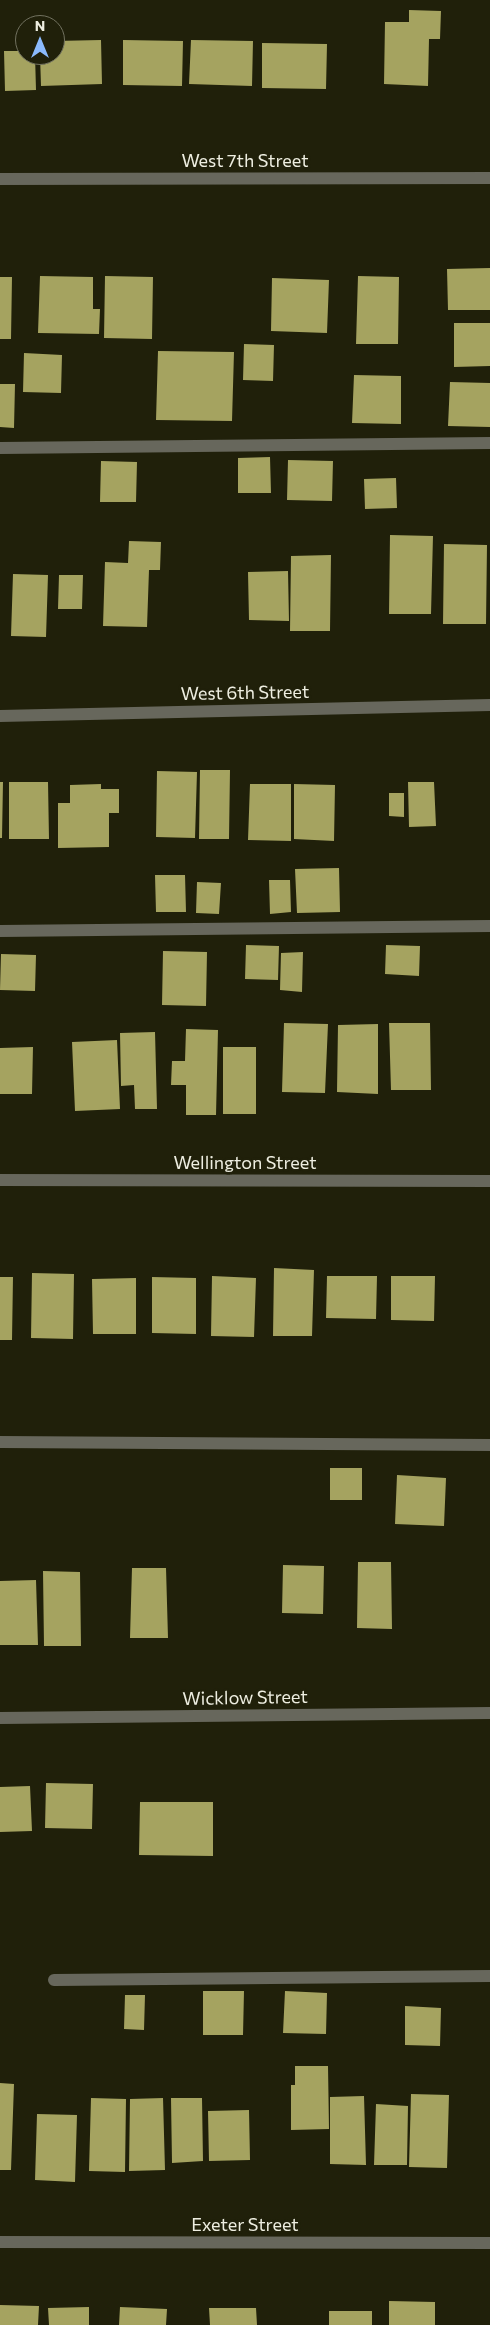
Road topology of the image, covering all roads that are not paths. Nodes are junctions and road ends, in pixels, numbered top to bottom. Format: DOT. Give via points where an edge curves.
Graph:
graph roads {
  1 [pos="490,178"];
  2 [pos="0,179"];
  3 [pos="490,443"];
  4 [pos="0,448"];
  5 [pos="490,705"];
  6 [pos="0,716"];
  7 [pos="490,926"];
  8 [pos="0,931"];
  9 [pos="0,1180"];
  10 [pos="490,1181"];
  11 [pos="0,1442"];
  12 [pos="490,1445"];
  13 [pos="490,1713"];
  14 [pos="0,1718"];
  15 [pos="490,1976"];
  16 [pos="54,1980"];
  17 [pos="0,2242"];
  18 [pos="490,2243"];
  1 -- 2 [label="street, West 7th Street"];
  3 -- 4 [label="street"];
  5 -- 6 [label="street, West 6th Street"];
  7 -- 8 [label="street"];
  9 -- 10 [label="street, Wellington Street"];
  11 -- 12 [label="street"];
  13 -- 14 [label="street, Wicklow Street"];
  15 -- 16 [label="street"];
  17 -- 18 [label="street, Exeter Street"];
}
